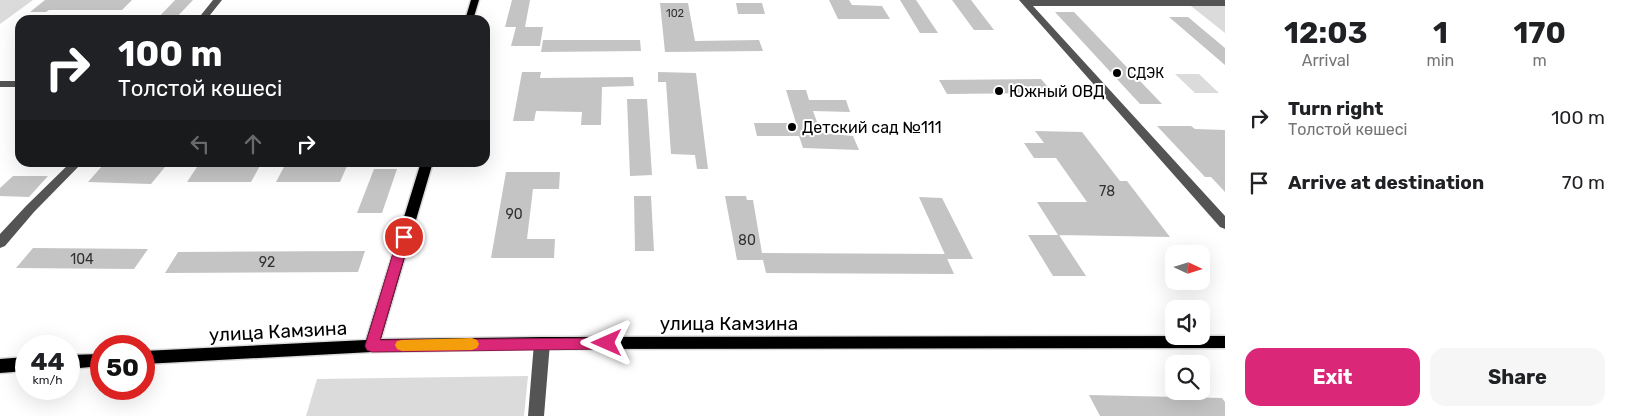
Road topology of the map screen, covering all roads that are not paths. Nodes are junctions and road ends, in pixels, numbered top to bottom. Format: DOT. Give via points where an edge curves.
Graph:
graph roads {
  1 [pos="218,0"];
  2 [pos="475,0"];
  3 [pos="1024,1"];
  4 [pos="1225,3"];
  5 [pos="204,15"];
  6 [pos="470,15"];
  7 [pos="0,84"];
  8 [pos="15,84"];
  9 [pos="73,167"];
  10 [pos="425,167"];
  11 [pos="1225,224"];
  12 [pos="0,243"];
  13 [pos="1225,342"];
  14 [pos="542,343"];
  15 [pos="372,346"];
  16 [pos="155,357"];
  17 [pos="15,365"];
  18 [pos="0,366"];
  19 [pos="536,416"];
  1 -- 5 [label="street"];
  2 -- 6 [label="main road"];
  3 -- 4 [label="street"];
  3 -- 11 [label="street"];
  7 -- 8 [label="street"];
  9 -- 12 [label="street"];
  10 -- 15 [label="main road"];
  13 -- 14 [label="main road, улица Камзина"];
  14 -- 15 [label="main road, улица Камзина"];
  14 -- 19 [label="street"];
  15 -- 16 [label="main road, улица Камзина"];
  17 -- 18 [label="main road"];
}
